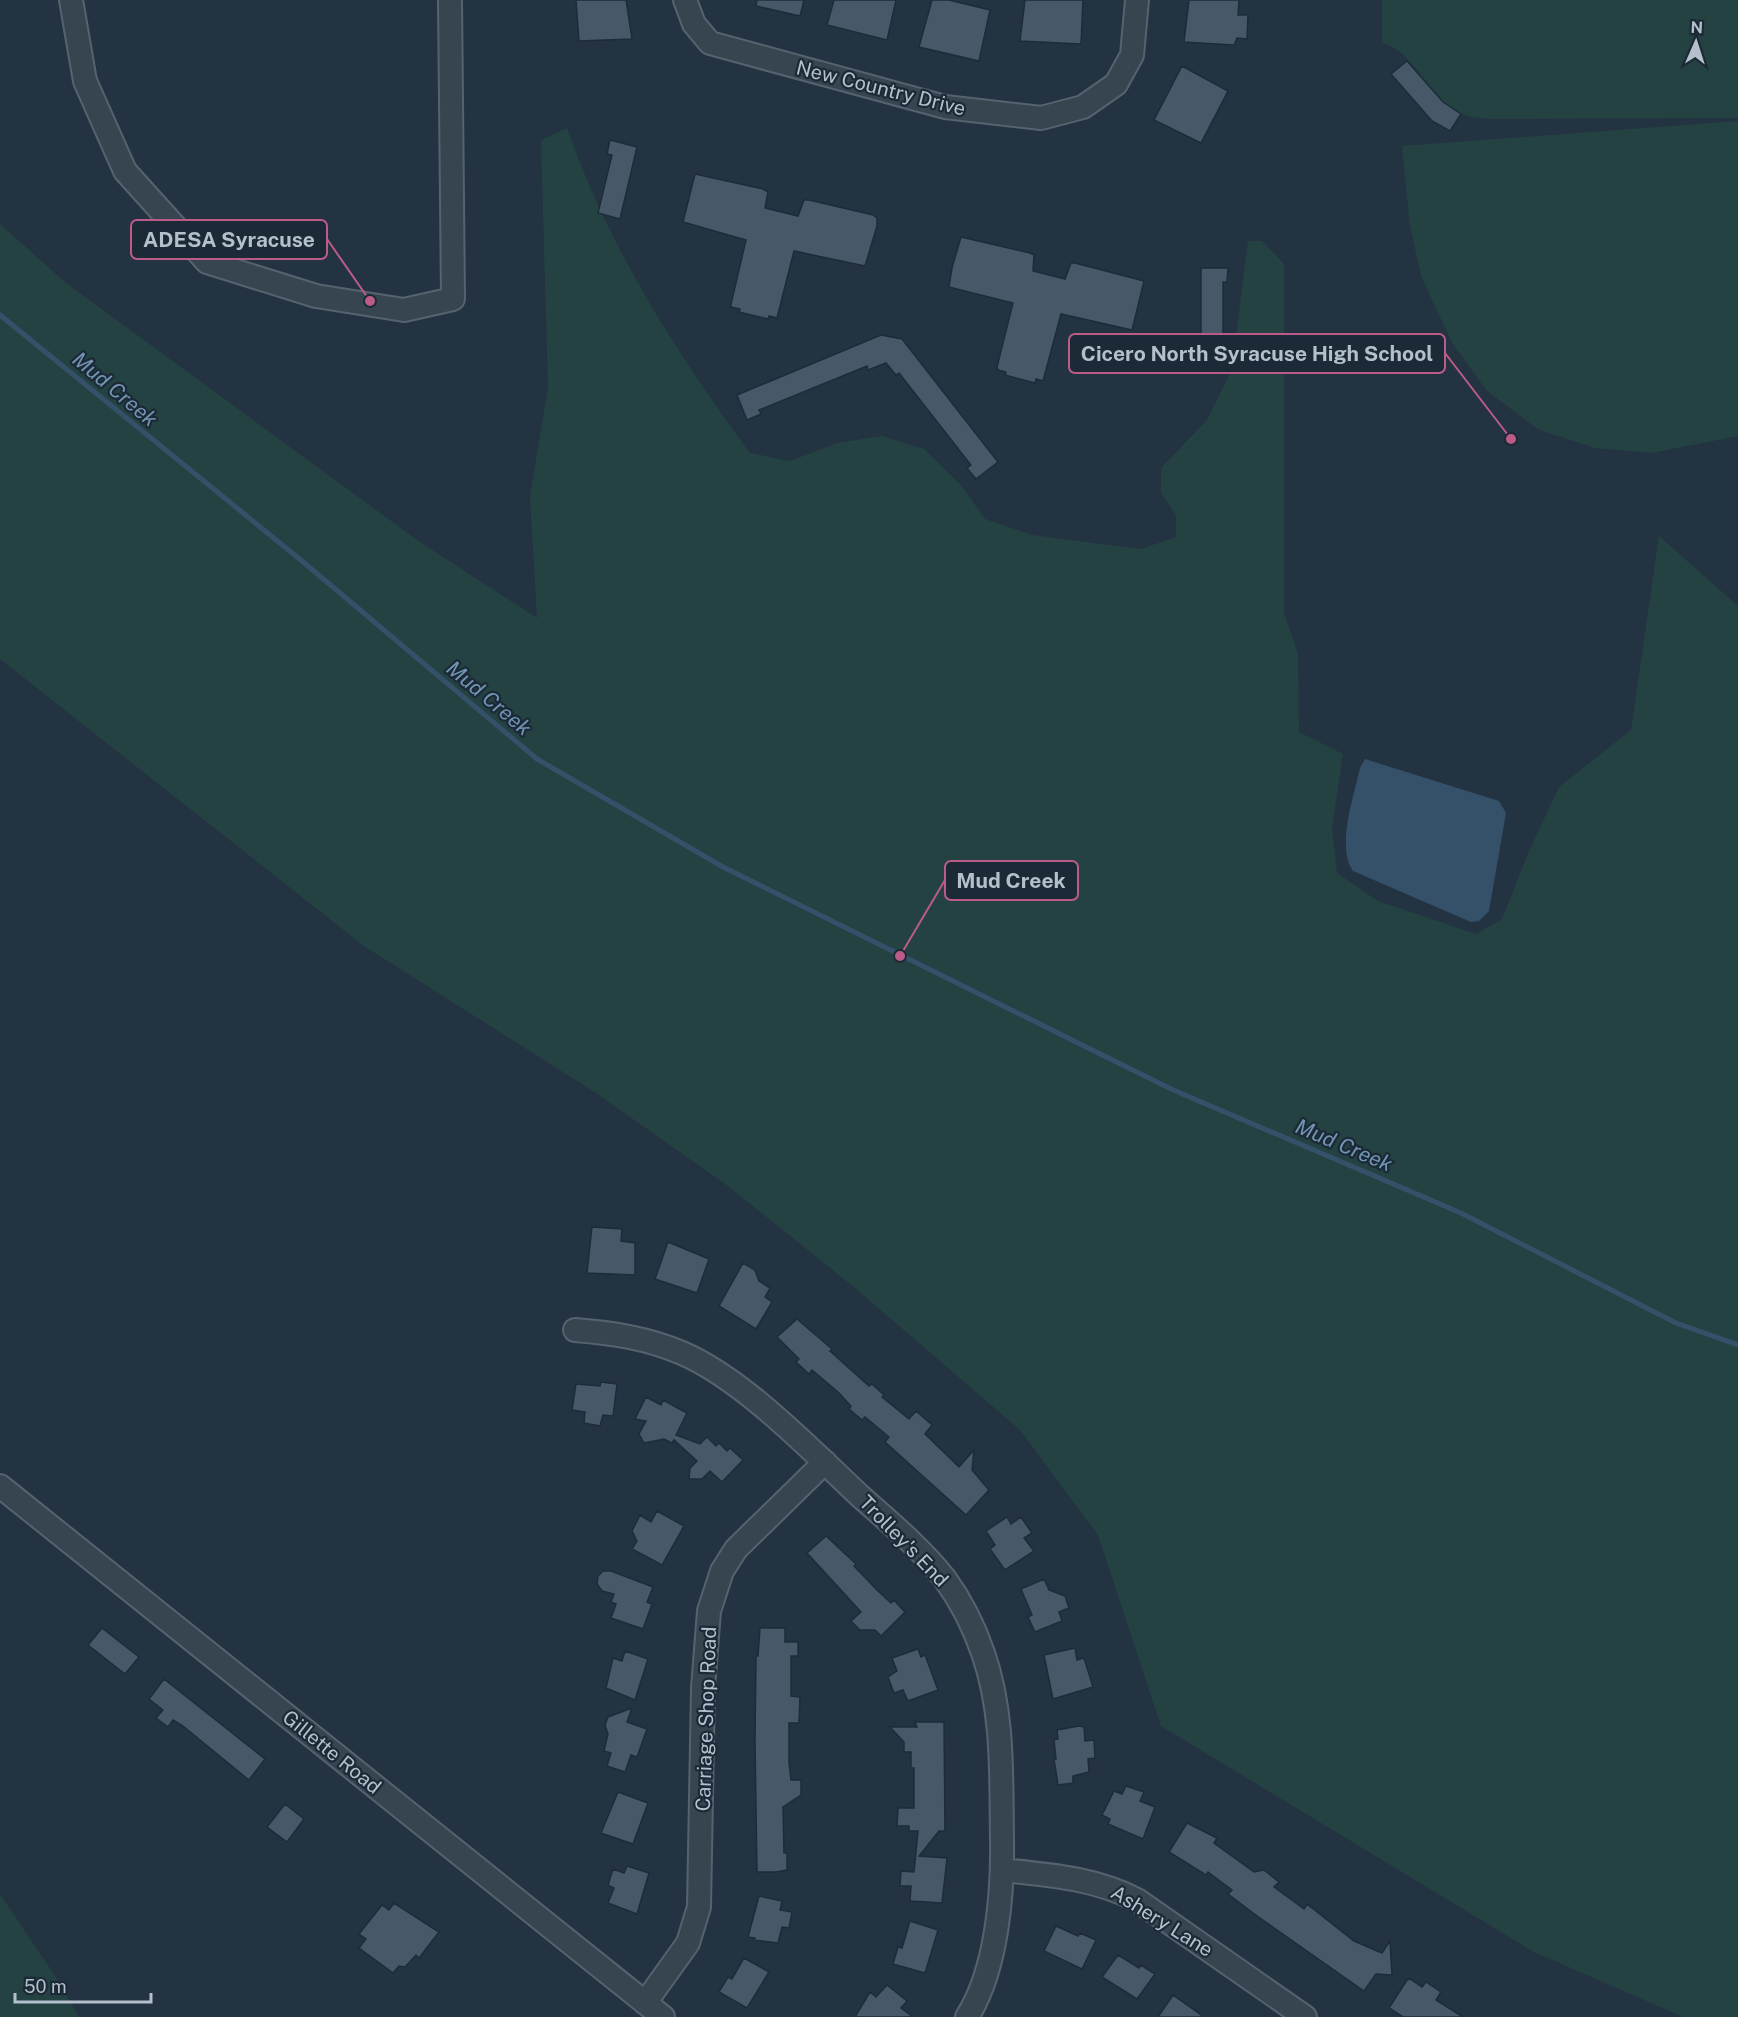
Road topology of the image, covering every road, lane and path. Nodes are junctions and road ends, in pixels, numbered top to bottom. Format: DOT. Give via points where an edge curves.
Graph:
graph roads {
  1 [pos="71,0"];
  2 [pos="450,0"];
  3 [pos="685,0"];
  4 [pos="1137,0"];
  5 [pos="575,1330"];
  6 [pos="825,1462"];
  7 [pos="0,1486"];
  8 [pos="1002,1870"];
  9 [pos="645,2003"];
  10 [pos="663,2017"];
  11 [pos="967,2017"];
  12 [pos="1305,2017"];
  1 -- 2 [label="street" via="85,81 125,171 207,262 316,296 404,310 453,299"];
  3 -- 4 [label="street, New Country Drive" via="694,24 710,43 945,106 1041,118 1083,107 1116,84 1132,55"];
  5 -- 6 [label="street, Trolley's End" via="625,1334 682,1353 731,1380"];
  6 -- 8 [label="street, Trolley's End" via="915,1546 945,1580 966,1613 994,1691 1000,1738"];
  6 -- 9 [label="street, Carriage Shop Road" via="736,1549 722,1571 709,1611 703,1688 699,1907 688,1943"];
  7 -- 9 [label="street, Gillette Road"];
  8 -- 11 [label="street, Trolley's End" via="990,1954 981,1988"];
  8 -- 12 [label="street, Ashery Lane" via="1069,1877 1114,1888"];
  9 -- 10 [label="street, Gillette Road"];
}
